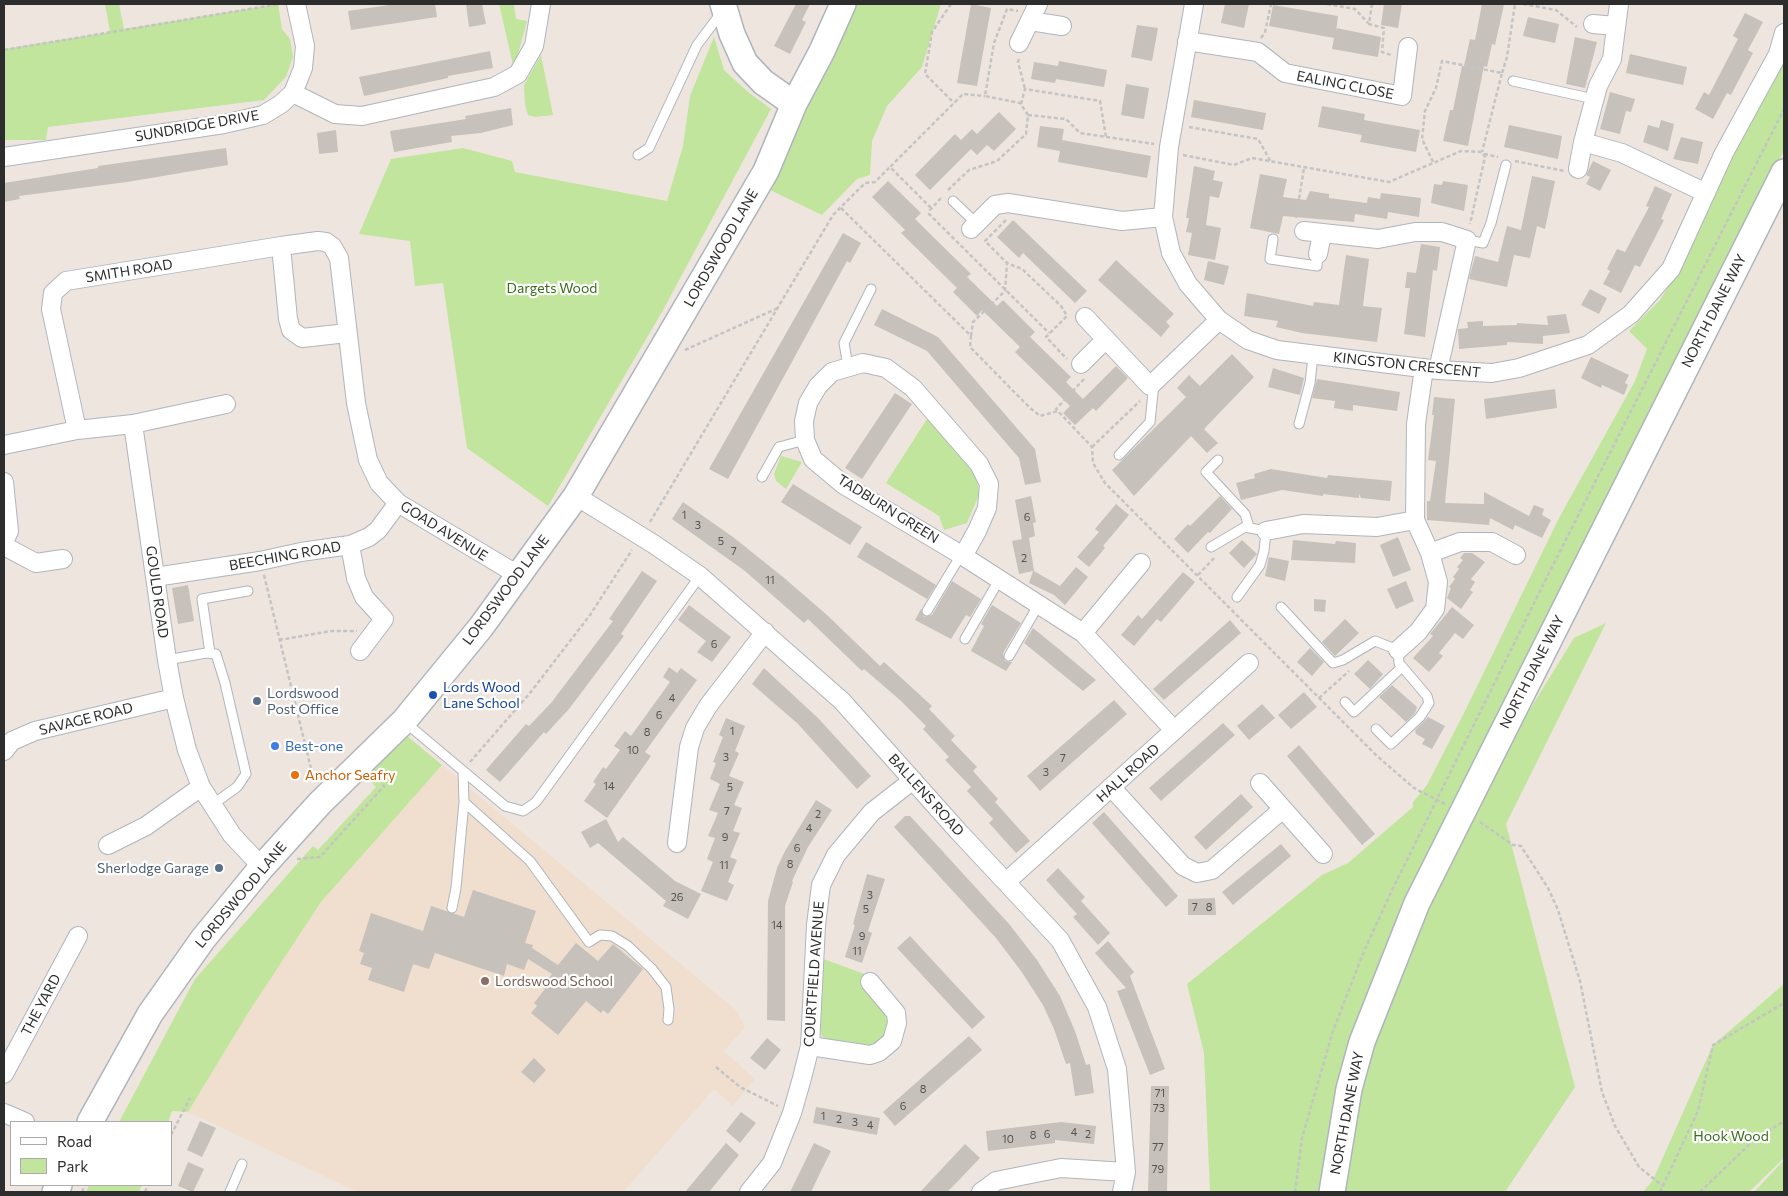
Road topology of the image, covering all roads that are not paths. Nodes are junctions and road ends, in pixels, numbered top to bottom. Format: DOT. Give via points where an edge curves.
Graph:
graph roads {
  1 [pos="296,4"];
  2 [pos="541,4"];
  3 [pos="843,4"];
  4 [pos="1194,4"];
  5 [pos="1619,4"];
  6 [pos="723,6"];
  7 [pos="1028,24"];
  8 [pos="1593,24"];
  9 [pos="1062,26"];
  10 [pos="1616,26"];
  11 [pos="1784,32"];
  12 [pos="1187,40"];
  13 [pos="1407,53"];
  14 [pos="1513,81"];
  15 [pos="293,93"];
  16 [pos="1594,99"];
  17 [pos="794,104"];
  18 [pos="1583,142"];
  19 [pos="638,155"];
  20 [pos="4,157"];
  21 [pos="1505,161"];
  22 [pos="1578,169"];
  23 [pos="1784,172"];
  24 [pos="1706,193"];
  25 [pos="953,201"];
  26 [pos="1163,217"];
  27 [pos="974,227"];
  28 [pos="1304,231"];
  29 [pos="1322,234"];
  30 [pos="1273,239"];
  31 [pos="1467,240"];
  32 [pos="280,246"];
  33 [pos="1318,254"];
  34 [pos="339,258"];
  35 [pos="872,289"];
  36 [pos="1085,318"];
  37 [pos="1219,320"];
  38 [pos="347,333"];
  39 [pos="1106,338"];
  40 [pos="1313,356"];
  41 [pos="848,366"];
  42 [pos="1078,367"];
  43 [pos="1431,369"];
  44 [pos="1152,384"];
  45 [pos="226,404"];
  46 [pos="133,424"];
  47 [pos="1299,424"];
  48 [pos="77,430"];
  49 [pos="805,440"];
  50 [pos="4,445"];
  51 [pos="1119,455"];
  52 [pos="1218,460"];
  53 [pos="762,477"];
  54 [pos="4,482"];
  55 [pos="576,496"];
  56 [pos="398,503"];
  57 [pos="1415,520"];
  58 [pos="1249,527"];
  59 [pos="1266,531"];
  60 [pos="4,544"];
  61 [pos="350,545"];
  62 [pos="1211,547"];
  63 [pos="1430,553"];
  64 [pos="1516,555"];
  65 [pos="962,556"];
  66 [pos="63,559"];
  67 [pos="1141,563"];
  68 [pos="518,575"];
  69 [pos="700,576"];
  70 [pos="155,577"];
  71 [pos="999,580"];
  72 [pos="248,591"];
  73 [pos="1237,597"];
  74 [pos="1039,604"];
  75 [pos="1282,608"];
  76 [pos="927,611"];
  77 [pos="765,632"];
  78 [pos="1083,633"];
  79 [pos="965,639"];
  80 [pos="365,644"];
  81 [pos="210,653"];
  82 [pos="1009,656"];
  83 [pos="1400,658"];
  84 [pos="167,660"];
  85 [pos="1249,663"];
  86 [pos="174,698"];
  87 [pos="1345,702"];
  88 [pos="404,721"];
  89 [pos="1174,730"];
  90 [pos="1376,730"];
  91 [pos="4,751"];
  92 [pos="463,771"];
  93 [pos="913,780"];
  94 [pos="1260,783"];
  95 [pos="201,787"];
  96 [pos="1111,787"];
  97 [pos="464,802"];
  98 [pos="212,805"];
  99 [pos="1283,809"];
  100 [pos="677,843"];
  101 [pos="108,845"];
  102 [pos="1323,854"];
  103 [pos="262,867"];
  104 [pos="1006,882"];
  105 [pos="452,908"];
  106 [pos="78,936"];
  107 [pos="870,982"];
  108 [pos="668,1020"];
  109 [pos="810,1046"];
  110 [pos="4,1074"];
  111 [pos="4,1113"];
  112 [pos="23,1121"];
  113 [pos="91,1121"];
  114 [pos="242,1164"];
  115 [pos="1126,1172"];
  116 [pos="230,1192"];
  117 [pos="749,1192"];
  118 [pos="981,1192"];
  119 [pos="1122,1192"];
  120 [pos="1332,1192"];
  1 -- 15 [label="street, SUNDRIDGE DRIVE" via="304,46 303,68"];
  2 -- 15 [label="street" via="534,46 518,74 494,86 362,116 334,114"];
  3 -- 17 [label="street, LORDSWOOD LANE"];
  4 -- 12 [label="street, KINGSTON CRESCENT"];
  5 -- 10 [label="street"];
  6 -- 17 [label="street" via="745,63 763,82"];
  6 -- 19 [label="lane" via="698,45 649,148"];
  7 -- 9 [label="street"];
  8 -- 10 [label="street"];
  10 -- 16 [label="street" via="1612,59"];
  11 -- 24 [label="street, KINGSTON CRESCENT" via="1778,54"];
  12 -- 13 [label="street, EALING CLOSE" via="1258,52 1285,73 1402,96"];
  12 -- 26 [label="street, KINGSTON CRESCENT" via="1169,150"];
  14 -- 16 [label="lane"];
  15 -- 20 [label="street, SUNDRIDGE DRIVE" via="263,115 224,124"];
  16 -- 18 [label="street"];
  17 -- 55 [label="street, LORDSWOOD LANE" via="766,170"];
  18 -- 22 [label="street"];
  18 -- 24 [label="street" via="1622,153"];
  21 -- 31 [label="lane" via="1491,223 1483,243"];
  23 -- 120 [label="street, NORTH DANE WAY" via="1418,903 1362,1042 1349,1089"];
  24 -- 43 [label="street, KINGSTON CRESCENT" via="1671,269 1631,314 1588,345 1519,368 1492,373"];
  25 -- 27 [label="lane"];
  26 -- 27 [label="street" via="1122,222 1008,203 995,205"];
  26 -- 37 [label="street, KINGSTON CRESCENT" via="1171,253 1188,284"];
  28 -- 29 [label="street"];
  29 -- 31 [label="street" via="1378,239 1415,232 1442,232"];
  29 -- 33 [label="street"];
  30 -- 33 [label="lane" via="1270,259 1317,266"];
  31 -- 43 [label="street"];
  32 -- 34 [label="street, SMITH ROAD" via="326,242"];
  32 -- 38 [label="street" via="291,330 302,338"];
  32 -- 48 [label="street, SMITH ROAD" via="66,281 53,293 51,309"];
  34 -- 38 [label="street, GOAD AVENUE"];
  35 -- 41 [label="lane" via="844,343"];
  36 -- 39 [label="street"];
  37 -- 40 [label="street, KINGSTON CRESCENT" via="1255,342 1277,350"];
  37 -- 44 [label="street"];
  38 -- 56 [label="street, GOAD AVENUE" via="356,403 368,460 379,483"];
  39 -- 42 [label="street"];
  39 -- 44 [label="street"];
  40 -- 43 [label="street, KINGSTON CRESCENT"];
  40 -- 47 [label="lane" via="1310,383"];
  41 -- 49 [label="street, TADBURN GREEN" via="832,372 808,403 804,421"];
  41 -- 65 [label="street, TADBURN GREEN" via="862,363 886,368 913,388 979,464 989,484 987,508 978,531"];
  43 -- 57 [label="street" via="1416,424"];
  44 -- 51 [label="lane" via="1150,422"];
  45 -- 46 [label="street"];
  46 -- 48 [label="street"];
  46 -- 70 [label="street, GOULD ROAD"];
  48 -- 50 [label="street"];
  49 -- 53 [label="lane" via="779,447"];
  49 -- 65 [label="street, TADBURN GREEN" via="813,459 844,484"];
  52 -- 58 [label="lane" via="1206,472 1245,514"];
  54 -- 60 [label="street" via="9,531"];
  55 -- 68 [label="street, LORDSWOOD LANE"];
  55 -- 69 [label="street, BALLENS ROAD"];
  56 -- 61 [label="street, BEECHING ROAD" via="378,530"];
  56 -- 68 [label="street, GOAD AVENUE"];
  57 -- 59 [label="street" via="1376,527 1304,524"];
  57 -- 63 [label="street"];
  58 -- 59 [label="lane"];
  58 -- 62 [label="lane" via="1236,531"];
  59 -- 73 [label="lane" via="1260,565"];
  60 -- 66 [label="street" via="36,563"];
  61 -- 70 [label="street, BEECHING ROAD"];
  61 -- 80 [label="street" via="356,578 364,597 390,613"];
  63 -- 64 [label="street" via="1460,542 1492,542"];
  63 -- 83 [label="street" via="1438,582 1435,608"];
  65 -- 71 [label="street, TADBURN GREEN"];
  65 -- 76 [label="lane"];
  67 -- 78 [label="street"];
  68 -- 88 [label="street, LORDSWOOD LANE" via="481,627"];
  69 -- 77 [label="street, BALLENS ROAD"];
  69 -- 92 [label="lane" via="536,802 522,811 505,806"];
  70 -- 84 [label="street, GOULD ROAD"];
  71 -- 74 [label="street, TADBURN GREEN"];
  71 -- 79 [label="lane"];
  72 -- 81 [label="lane" via="202,599"];
  74 -- 78 [label="street, TADBURN GREEN"];
  74 -- 82 [label="lane"];
  75 -- 83 [label="lane" via="1333,663 1375,641 1385,643"];
  77 -- 93 [label="street, BALLENS ROAD" via="842,701"];
  77 -- 100 [label="street" via="695,728 689,747"];
  78 -- 89 [label="street, TADBURN GREEN"];
  81 -- 84 [label="lane"];
  81 -- 98 [label="lane" via="216,654 225,683 246,774 237,787"];
  83 -- 87 [label="lane" via="1354,712"];
  83 -- 90 [label="lane" via="1429,703 1420,717 1391,744"];
  84 -- 86 [label="street, GOULD ROAD"];
  85 -- 89 [label="street, HALL ROAD"];
  86 -- 91 [label="street, SAVAGE ROAD" via="36,731 12,741"];
  86 -- 95 [label="street, GOULD ROAD" via="187,750"];
  88 -- 92 [label="lane"];
  88 -- 103 [label="street, LORDSWOOD LANE" via="320,803"];
  89 -- 96 [label="street, HALL ROAD"];
  92 -- 97 [label="lane"];
  93 -- 104 [label="street, BALLENS ROAD"];
  93 -- 109 [label="street, COURTFIELD AVENUE" via="872,812 836,855 821,885"];
  94 -- 99 [label="street"];
  95 -- 98 [label="street, GOULD ROAD"];
  95 -- 101 [label="street" via="146,826"];
  96 -- 99 [label="street" via="1183,866 1197,873 1212,870"];
  96 -- 104 [label="street, HALL ROAD"];
  97 -- 105 [label="lane"];
  97 -- 108 [label="lane" via="530,861 589,942 600,935 612,936 652,969 666,987"];
  98 -- 103 [label="street, GOULD ROAD" via="232,835"];
  99 -- 102 [label="street"];
  103 -- 113 [label="street, LORDSWOOD LANE" via="203,940 150,1014"];
  104 -- 115 [label="street, BALLENS ROAD" via="1060,940 1097,1008 1116,1069"];
  106 -- 110 [label="street, THE YARD"];
  107 -- 109 [label="street" via="896,1013 892,1041 870,1055"];
  109 -- 117 [label="street, COURTFIELD AVENUE" via="792,1113 772,1163"];
  111 -- 112 [label="street"];
  114 -- 116 [label="lane"];
  115 -- 118 [label="street" via="1061,1168 996,1182"];
  115 -- 119 [label="street, BALLENS ROAD"];
}
